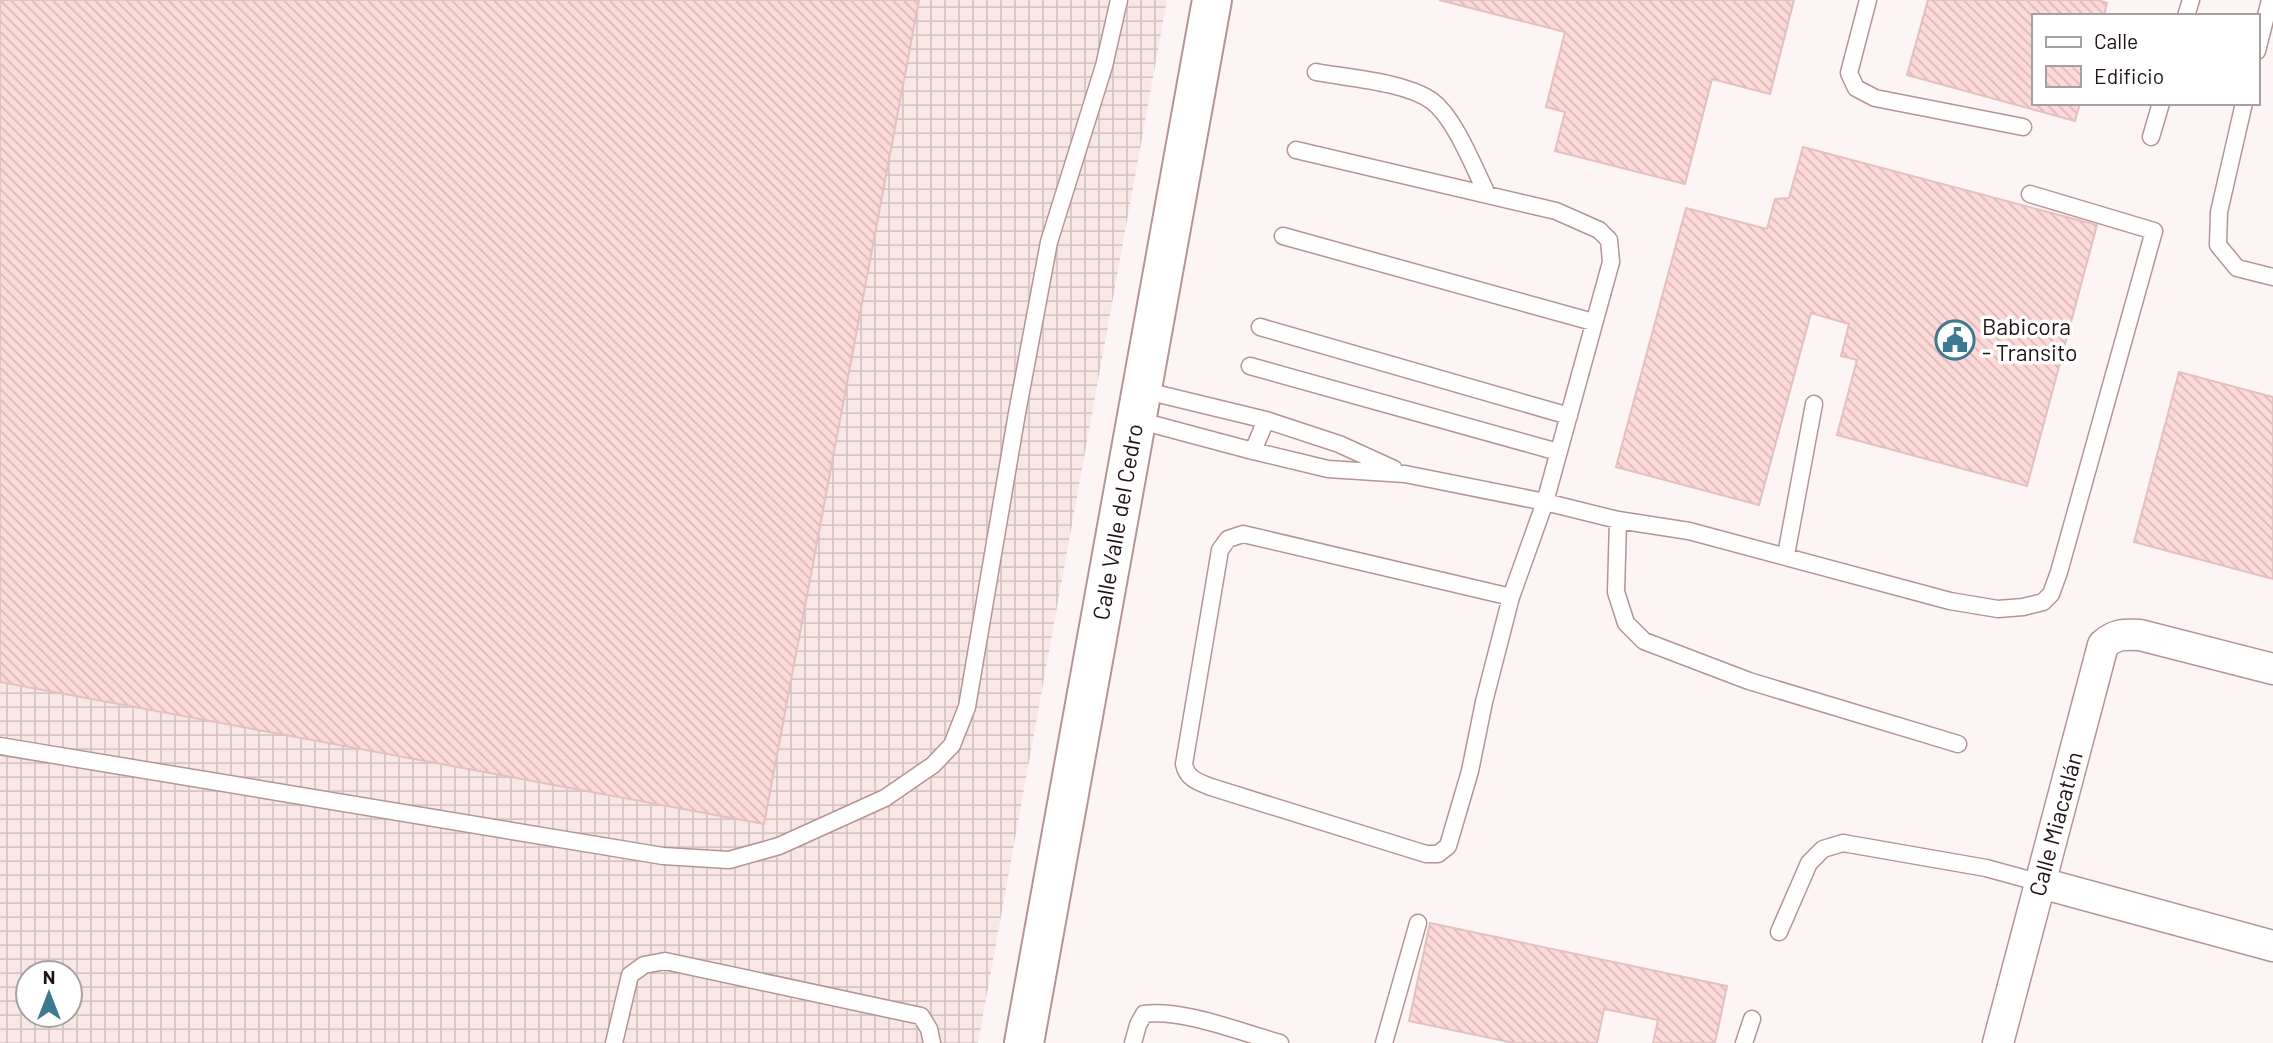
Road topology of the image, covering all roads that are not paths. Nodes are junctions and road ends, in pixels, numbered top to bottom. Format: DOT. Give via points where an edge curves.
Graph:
graph roads {
  1 [pos="1119,0"];
  2 [pos="1212,0"];
  3 [pos="1868,0"];
  4 [pos="2270,0"];
  5 [pos="2259,43"];
  6 [pos="1316,72"];
  7 [pos="2160,105"];
  8 [pos="2243,105"];
  9 [pos="2023,127"];
  10 [pos="2151,137"];
  11 [pos="1296,150"];
  12 [pos="1487,194"];
  13 [pos="2030,194"];
  14 [pos="1283,236"];
  15 [pos="2273,277"];
  16 [pos="1593,322"];
  17 [pos="1260,327"];
  18 [pos="1251,366"];
  19 [pos="1814,404"];
  20 [pos="1139,405"];
  21 [pos="1569,416"];
  22 [pos="1265,420"];
  23 [pos="1253,451"];
  24 [pos="1558,452"];
  25 [pos="1405,474"];
  26 [pos="1545,502"];
  27 [pos="1618,520"];
  28 [pos="1786,555"];
  29 [pos="1511,597"];
  30 [pos="2273,669"];
  31 [pos="1958,744"];
  32 [pos="0,746"];
  33 [pos="2041,883"];
  34 [pos="1418,923"];
  35 [pos="1779,932"];
  36 [pos="2273,946"];
  37 [pos="1752,1019"];
  38 [pos="614,1043"];
  39 [pos="932,1043"];
  40 [pos="1024,1043"];
  41 [pos="1133,1043"];
  42 [pos="1280,1043"];
  43 [pos="1384,1043"];
  44 [pos="1744,1043"];
  45 [pos="1998,1043"];
  1 -- 32 [label="lane" via="1104,66 1049,242 967,706 952,745 933,765 886,798 779,846 729,860 663,856"];
  2 -- 20 [label="street, Calle Valle del Cedro"];
  3 -- 9 [label="lane" via="1849,73 1856,88 1875,98"];
  4 -- 5 [label="lane"];
  6 -- 12 [label="lane" via="1401,87 1432,101 1452,125"];
  7 -- 10 [label="lane"];
  8 -- 15 [label="lane" via="2219,212 2218,245 2237,268"];
  11 -- 12 [label="lane"];
  12 -- 16 [label="lane" via="1556,211 1599,230 1609,240 1611,262"];
  13 -- 28 [label="lane" via="2154,231 2051,594 2043,602 1998,609 1950,601"];
  14 -- 16 [label="lane"];
  16 -- 21 [label="lane"];
  17 -- 21 [label="lane"];
  18 -- 24 [label="lane"];
  19 -- 28 [label="lane"];
  20 -- 22 [label="lane"];
  20 -- 23 [label="lane"];
  20 -- 40 [label="street, Calle Valle del Cedro"];
  21 -- 24 [label="lane"];
  22 -- 23 [label="lane"];
  22 -- 25 [label="lane" via="1339,444"];
  23 -- 25 [label="lane" via="1328,469"];
  24 -- 26 [label="lane"];
  25 -- 26 [label="lane"];
  26 -- 27 [label="lane"];
  26 -- 29 [label="lane"];
  27 -- 28 [label="lane" via="1689,530"];
  27 -- 31 [label="lane" via="1616,592 1626,623 1644,641 1749,681"];
  29 -- 29 [label="lane" via="1243,534 1228,539 1220,550 1186,773 1211,787 1438,854 1448,846 1470,771"];
  30 -- 33 [label="street, Calle Miacatlán" via="2140,635 2110,638 2103,645"];
  33 -- 35 [label="lane" via="1986,868 1843,844 1823,849 1809,863"];
  33 -- 36 [label="street"];
  33 -- 45 [label="street, Calle Miacatlán"];
  34 -- 43 [label="lane"];
  37 -- 44 [label="lane"];
  38 -- 39 [label="lane" via="630,975 644,965 665,961 921,1016"];
  41 -- 42 [label="lane" via="1144,1014 1160,1012"];
}
